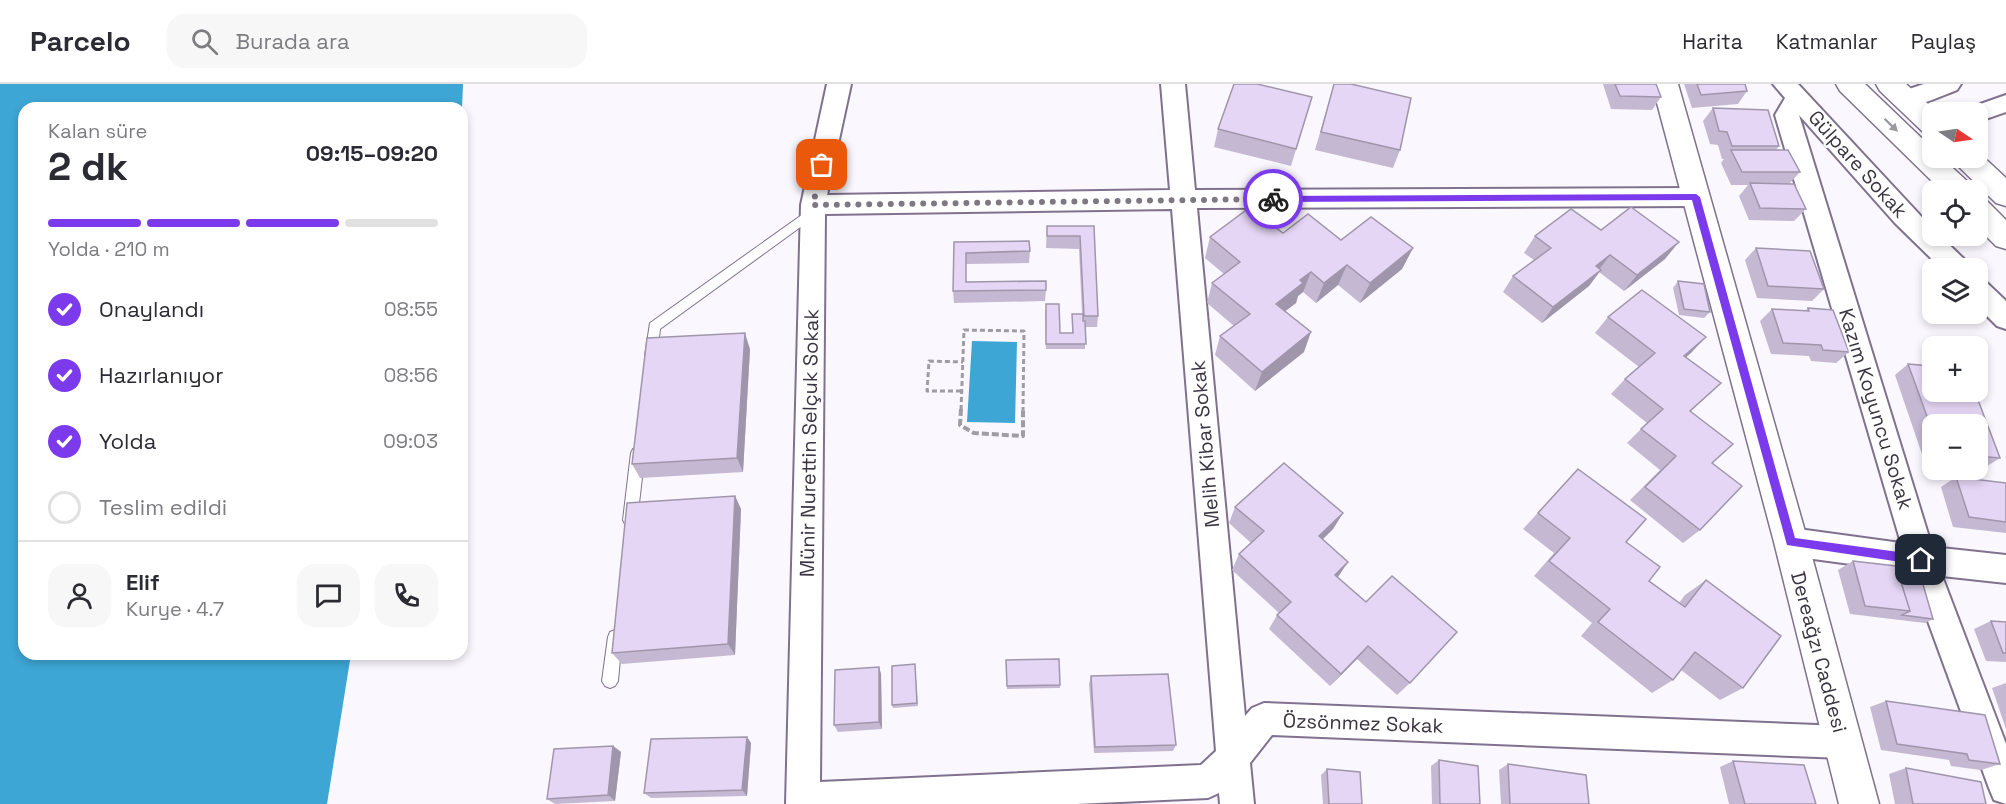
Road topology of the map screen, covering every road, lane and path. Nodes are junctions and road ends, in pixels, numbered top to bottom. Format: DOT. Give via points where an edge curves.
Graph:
graph roads {
  1 [pos="839,84"];
  2 [pos="1173,84"];
  3 [pos="1665,84"];
  4 [pos="1849,84"];
  5 [pos="1949,84"];
  6 [pos="1902,89"];
  7 [pos="1791,90"];
  8 [pos="2006,103"];
  9 [pos="1988,110"];
  10 [pos="1922,112"];
  11 [pos="1978,168"];
  12 [pos="1948,180"];
  13 [pos="2006,195"];
  14 [pos="1696,197"];
  15 [pos="1183,200"];
  16 [pos="813,208"];
  17 [pos="1988,220"];
  18 [pos="2006,238"];
  19 [pos="1947,258"];
  20 [pos="1988,300"];
  21 [pos="2006,318"];
  22 [pos="963,362"];
  23 [pos="648,374"];
  24 [pos="961,391"];
  25 [pos="639,445"];
  26 [pos="627,539"];
  27 [pos="1791,542"];
  28 [pos="1921,560"];
  29 [pos="2006,569"];
  30 [pos="617,622"];
  31 [pos="610,681"];
  32 [pos="1843,742"];
  33 [pos="1233,759"];
  34 [pos="2006,788"];
  35 [pos="803,802"];
  36 [pos="1237,804"];
  37 [pos="1859,804"];
  1 -- 16 [label="street, Münir Nurettin Selçuk Sokak"];
  2 -- 15 [label="street, Melih Kibar Sokak"];
  3 -- 14 [label="street, Dereağzı Caddesi"];
  4 -- 12 [label="street, one-way"];
  5 -- 6 [label="street"];
  6 -- 10 [label="street"];
  7 -- 19 [label="street, Gülpare Sokak"];
  7 -- 28 [label="street, Kazım Koyuncu Sokak" via="1787,115"];
  8 -- 9 [label="street"];
  11 -- 13 [label="street"];
  14 -- 15 [label="street"];
  14 -- 27 [label="street, Dereağzı Caddesi"];
  15 -- 16 [label="street"];
  15 -- 33 [label="street, Melih Kibar Sokak"];
  16 -- 23 [label="lane" via="654,327"];
  16 -- 35 [label="street, Münir Nurettin Selçuk Sokak"];
  17 -- 18 [label="street"];
  20 -- 21 [label="street"];
  22 -- 24 [label="path"];
  22 -- 24 [label="path" via="929,361 927,391"];
  22 -- 24 [label="path" via="964,330 1024,331 1023,436 974,434 960,425"];
  25 -- 26 [label="lane"];
  27 -- 28 [label="street"];
  27 -- 32 [label="street, Dereağzı Caddesi"];
  28 -- 29 [label="street"];
  28 -- 34 [label="street, Kazım Koyuncu Sokak"];
  30 -- 31 [label="lane"];
  32 -- 33 [label="street, Özsönmez Sokak" via="1264,719"];
  32 -- 37 [label="street, Dereağzı Caddesi"];
  33 -- 35 [label="street, Özsönmez Sokak" via="1208,781"];
  33 -- 36 [label="street, Melih Kibar Sokak"];
}
